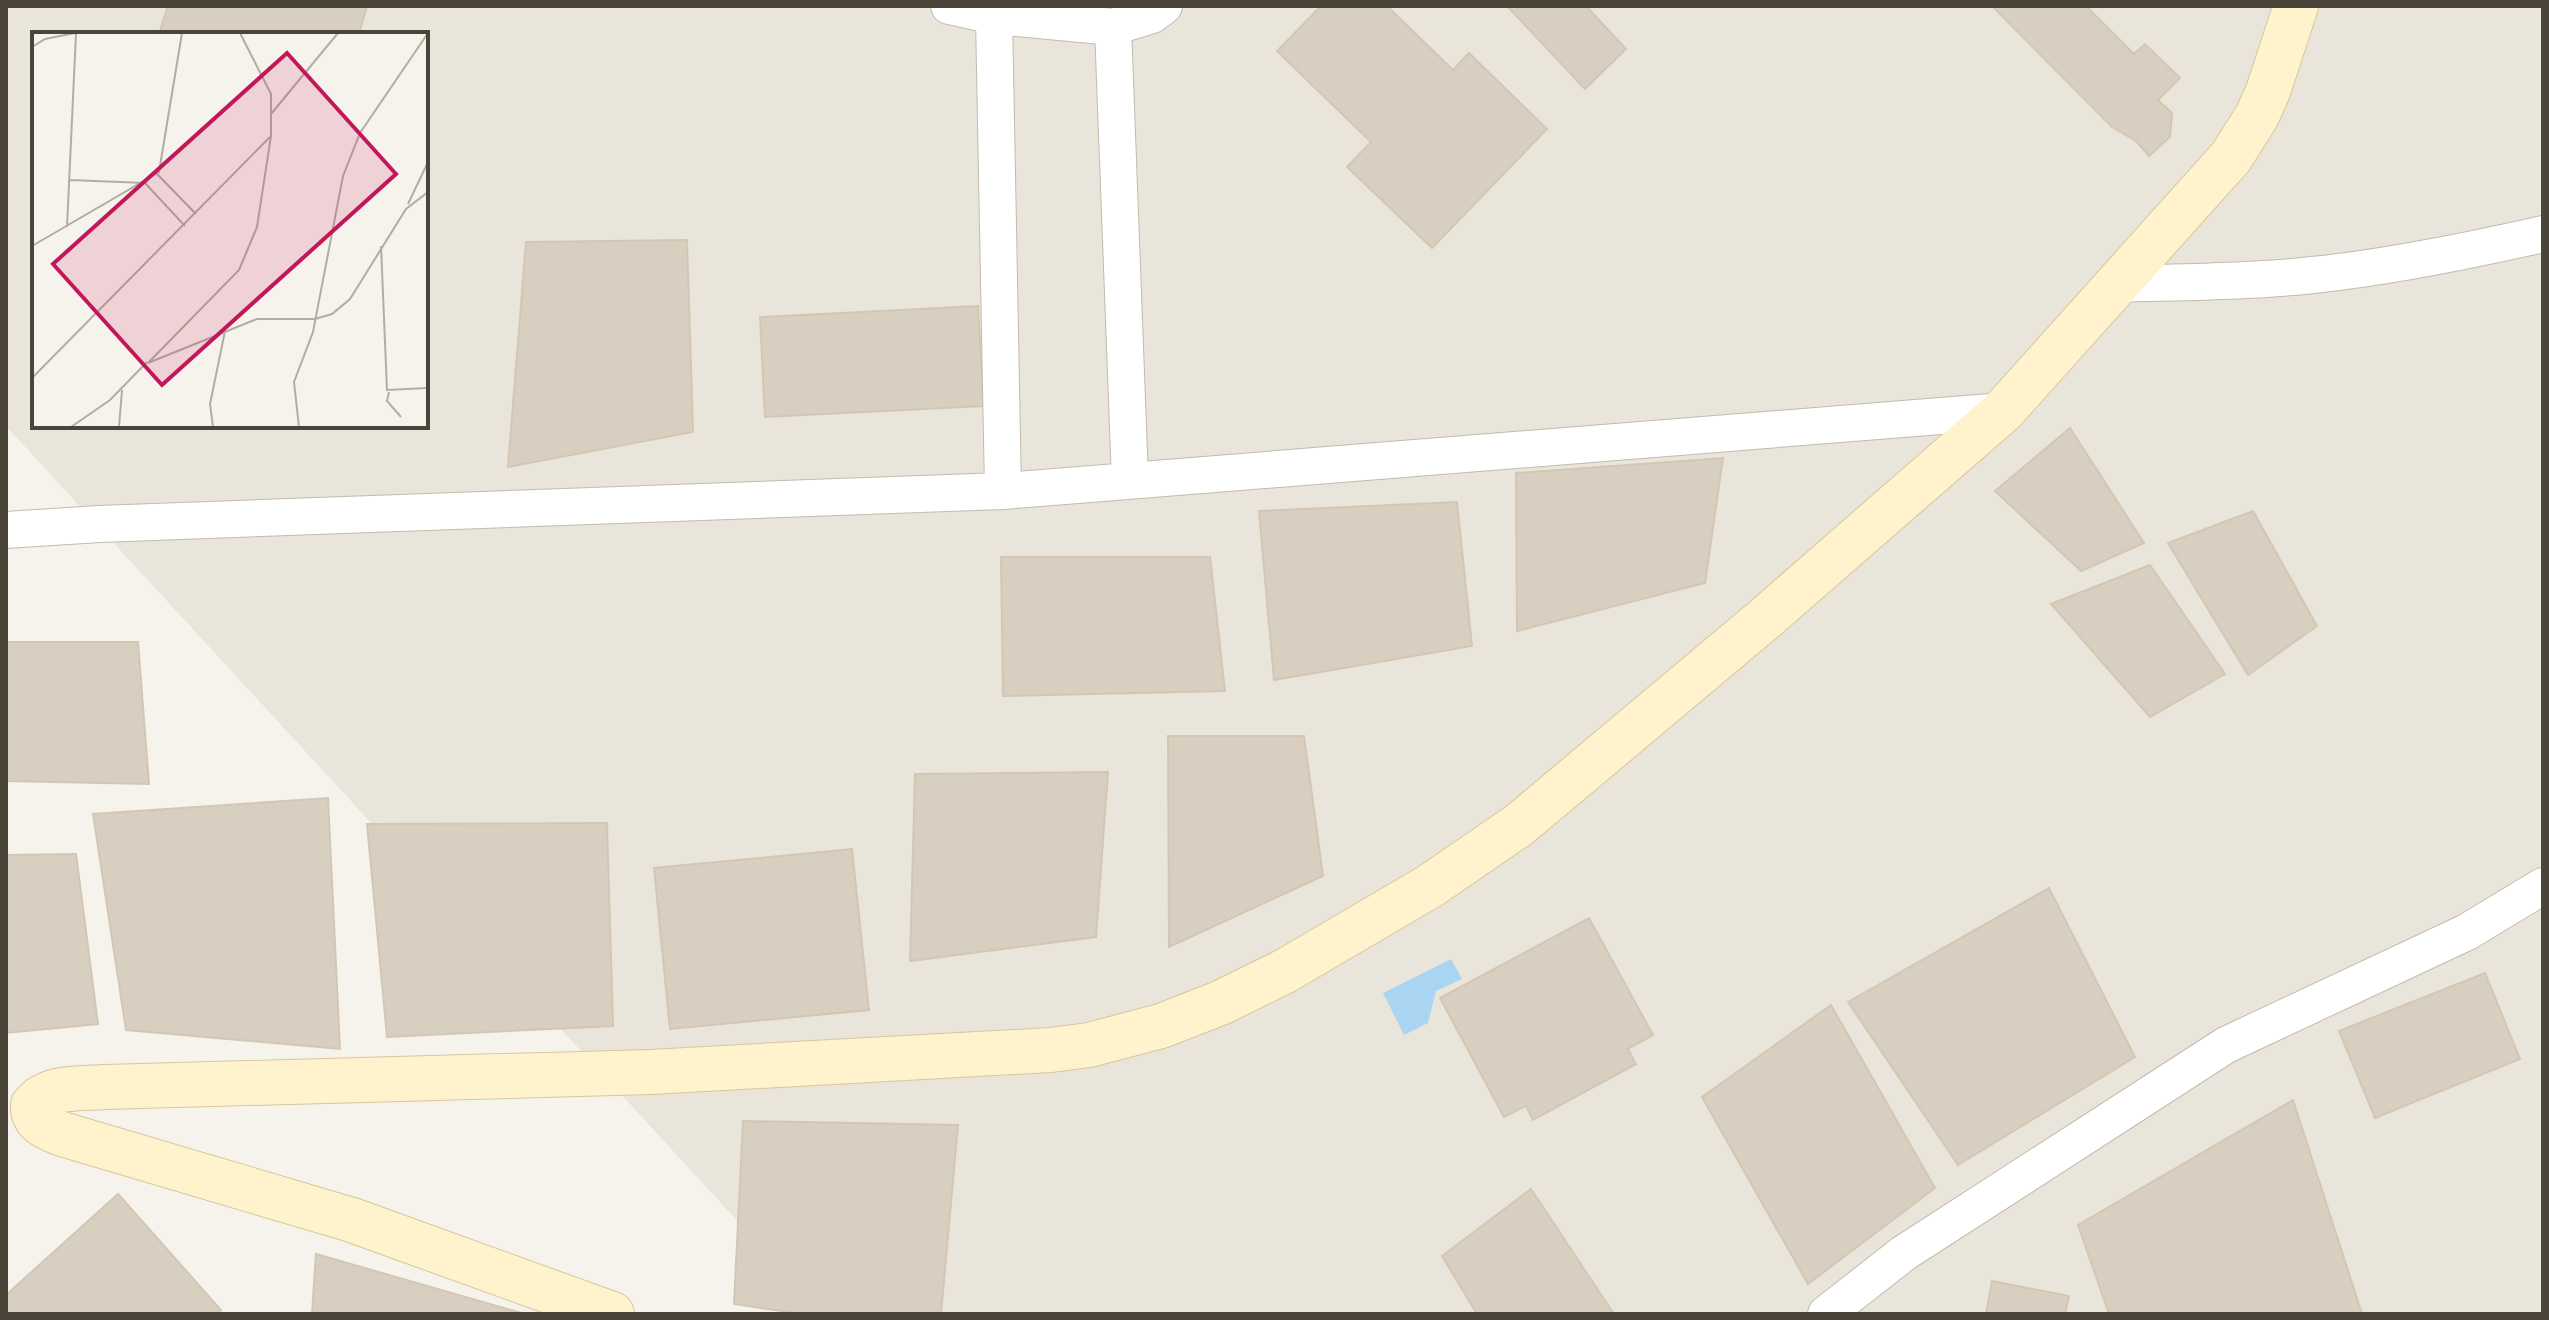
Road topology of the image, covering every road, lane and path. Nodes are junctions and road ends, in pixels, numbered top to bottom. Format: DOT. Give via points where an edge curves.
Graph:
graph roads {
  1 [pos="949,6"];
  2 [pos="1164,6"];
  3 [pos="2296,6"];
  4 [pos="991,11"];
  5 [pos="1113,27"];
  6 [pos="2543,234"];
  7 [pos="2117,284"];
  8 [pos="2003,411"];
  9 [pos="1130,480"];
  10 [pos="1003,491"];
  11 [pos="6,530"];
  12 [pos="2543,886"];
  13 [pos="20,1106"];
  14 [pos="612,1314"];
  15 [pos="1826,1314"];
  1 -- 4 [label="street"];
  2 -- 5 [label="street" via="1144,19"];
  3 -- 7 [label="street" via="2268,91 2231,157"];
  4 -- 5 [label="street"];
  4 -- 10 [label="street"];
  5 -- 9 [label="street"];
  6 -- 7 [label="street" via="2315,275"];
  7 -- 8 [label="street"];
  8 -- 9 [label="street"];
  8 -- 13 [label="street" via="1519,825 1430,886 1285,971 1161,1026 1089,1045 1011,1053 651,1072 116,1086 48,1093"];
  9 -- 10 [label="street"];
  10 -- 11 [label="street"];
  12 -- 15 [label="street" via="2467,932 2226,1045 1904,1253"];
  13 -- 14 [label="street" via="62,1134 352,1220"];
}
